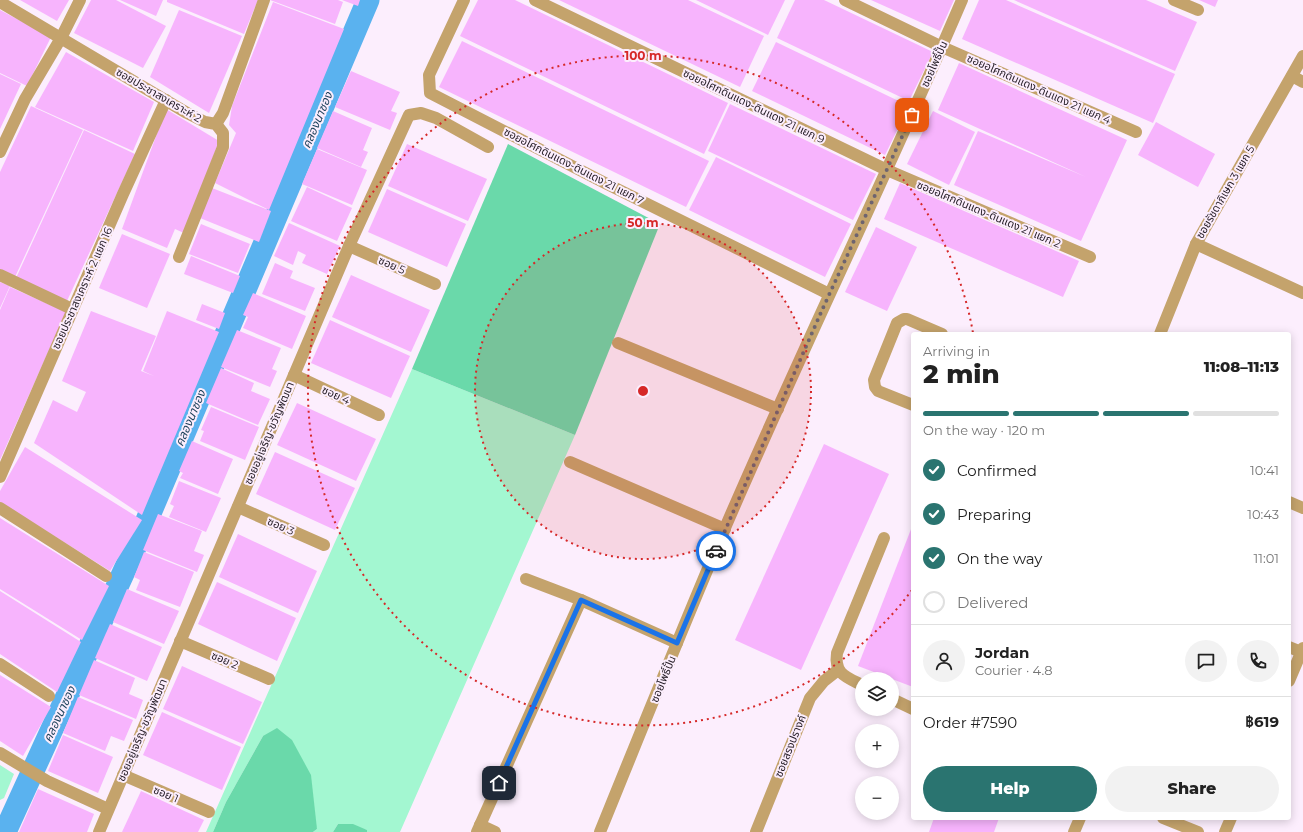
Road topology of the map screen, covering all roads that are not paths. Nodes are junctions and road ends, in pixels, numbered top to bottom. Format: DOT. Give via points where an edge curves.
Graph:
graph roads {
  1 [pos="80,0"];
  2 [pos="264,0"];
  3 [pos="464,0"];
  4 [pos="535,0"];
  5 [pos="845,0"];
  6 [pos="962,0"];
  7 [pos="1174,0"];
  8 [pos="0,2"];
  9 [pos="1198,10"];
  10 [pos="61,38"];
  11 [pos="942,46"];
  12 [pos="1303,56"];
  13 [pos="1298,79"];
  14 [pos="166,100"];
  15 [pos="216,124"];
  16 [pos="1136,132"];
  17 [pos="488,147"];
  18 [pos="0,152"];
  19 [pos="887,170"];
  20 [pos="1196,244"];
  21 [pos="349,246"];
  22 [pos="179,257"];
  23 [pos="1090,258"];
  24 [pos="0,275"];
  25 [pos="436,284"];
  26 [pos="829,294"];
  27 [pos="1303,294"];
  28 [pos="72,309"];
  29 [pos="937,332"];
  30 [pos="1161,332"];
  31 [pos="618,343"];
  32 [pos="294,375"];
  33 [pos="911,404"];
  34 [pos="778,409"];
  35 [pos="379,415"];
  36 [pos="570,462"];
  37 [pos="0,477"];
  38 [pos="1291,503"];
  39 [pos="238,507"];
  40 [pos="0,508"];
  41 [pos="1303,508"];
  42 [pos="725,529"];
  43 [pos="884,538"];
  44 [pos="324,545"];
  45 [pos="106,576"];
  46 [pos="526,579"];
  47 [pos="581,600"];
  48 [pos="180,641"];
  49 [pos="677,643"];
  50 [pos="1291,647"];
  51 [pos="1302,650"];
  52 [pos="0,664"];
  53 [pos="838,670"];
  54 [pos="1291,676"];
  55 [pos="269,679"];
  56 [pos="855,682"];
  57 [pos="49,696"];
  58 [pos="899,702"];
  59 [pos="911,708"];
  60 [pos="0,753"];
  61 [pos="123,775"];
  62 [pos="108,809"];
  63 [pos="209,812"];
  64 [pos="1079,820"];
  65 [pos="1168,820"];
  66 [pos="1230,820"];
  67 [pos="478,829"];
  68 [pos="99,832"];
  69 [pos="495,832"];
  70 [pos="600,832"];
  71 [pos="756,832"];
  72 [pos="1074,832"];
  73 [pos="1198,832"];
  74 [pos="1225,832"];
  1 -- 10 [label="street"];
  2 -- 15 [label="street" via="223,113"];
  3 -- 26 [label="street, ซอยอโศกดินแดง-ดินแดง 21 แยก 7" via="430,75 430,92 605,183"];
  4 -- 19 [label="street, ซอยอโศกดินแดง-ดินแดง 21 แยก 9"];
  5 -- 11 [label="street, ซอยอโศกดินแดง-ดินแดง 21 แยก 4"];
  6 -- 11 [label="street, ซอยโพธิ์ปั้น"];
  7 -- 9 [label="street"];
  8 -- 10 [label="street, ซอยประชาสงเคราะห์ 2"];
  10 -- 14 [label="street, ซอยประชาสงเคราะห์ 2"];
  10 -- 18 [label="street" via="25,99"];
  11 -- 16 [label="street, ซอยอโศกดินแดง-ดินแดง 21 แยก 4"];
  11 -- 19 [label="street, ซอยโพธิ์ปั้น"];
  12 -- 13 [label="street, ซอยรัชดาภิเษก 3 แยก 5"];
  13 -- 20 [label="street, ซอยรัชดาภิเษก 3 แยก 5"];
  14 -- 15 [label="street, ซอยประชาสงเคราะห์ 2" via="205,122"];
  14 -- 28 [label="street, ซอยประชาสงเคราะห์ 2 แยก 16"];
  15 -- 22 [label="street, ซอยประชาสงเคราะห์ 2" via="223,133 223,147"];
  17 -- 21 [label="street, ซอยอยู่เจริญ-ขวัญพัฒนา" via="436,118 421,113 409,115"];
  19 -- 23 [label="street, ซอยอโศกดินแดง-ดินแดง 21 แยก 2"];
  19 -- 26 [label="street, ซอยโพธิ์ปั้น"];
  20 -- 27 [label="street"];
  20 -- 30 [label="street, ซอยรัชดาภิเษก 3 แยก 5"];
  21 -- 25 [label="street, ซอย 5"];
  21 -- 32 [label="street, ซอยอยู่เจริญ-ขวัญพัฒนา"];
  24 -- 28 [label="street"];
  26 -- 34 [label="street, ซอยโพธิ์ปั้น"];
  28 -- 37 [label="street, ซอยประชาสงเคราะห์ 2 แยก 16"];
  29 -- 33 [label="street" via="907,319 897,323 874,380 878,391"];
  31 -- 34 [label="street"];
  32 -- 35 [label="street, ซอย 4"];
  32 -- 39 [label="street, ซอยอยู่เจริญ-ขวัญพัฒนา"];
  34 -- 42 [label="street, ซอยโพธิ์ปั้น"];
  36 -- 42 [label="street"];
  38 -- 41 [label="street"];
  39 -- 44 [label="street, ซอย 3"];
  39 -- 48 [label="street, ซอยอยู่เจริญ-ขวัญพัฒนา"];
  40 -- 45 [label="street"];
  42 -- 49 [label="street, ซอยโพธิ์ปั้น"];
  43 -- 53 [label="street" via="837,653"];
  46 -- 47 [label="street"];
  47 -- 49 [label="street"];
  47 -- 67 [label="street"];
  48 -- 55 [label="street, ซอย 2"];
  48 -- 61 [label="street, ซอยอยู่เจริญ-ขวัญพัฒนา"];
  49 -- 70 [label="street, ซอยโพธิ์ปั้น"];
  50 -- 51 [label="street"];
  51 -- 54 [label="street"];
  52 -- 57 [label="street"];
  53 -- 56 [label="street"];
  53 -- 71 [label="street, ซอยสรงปรางค์" via="824,681 810,698"];
  58 -- 59 [label="street"];
  60 -- 62 [label="street" via="47,782"];
  61 -- 62 [label="street, ซอยอยู่เจริญ-ขวัญพัฒนา"];
  61 -- 63 [label="street, ซอย 1"];
  62 -- 68 [label="street, ซอยอยู่เจริญ-ขวัญพัฒนา"];
  64 -- 72 [label="street"];
  65 -- 73 [label="street"];
  66 -- 74 [label="street"];
  67 -- 69 [label="street"];
}
